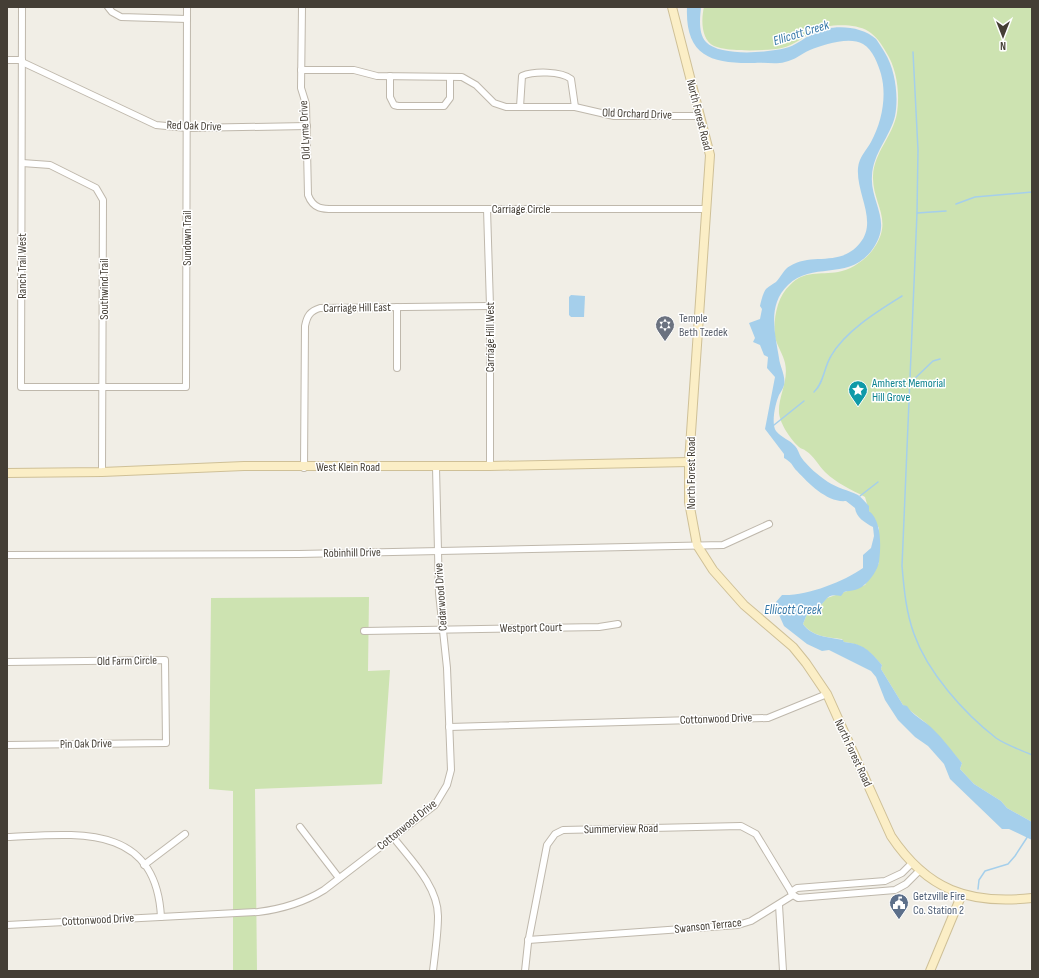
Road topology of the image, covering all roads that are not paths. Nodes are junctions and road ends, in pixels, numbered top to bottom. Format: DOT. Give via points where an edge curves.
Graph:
graph roads {
  1 [pos="22,7"];
  2 [pos="108,7"];
  3 [pos="187,7"];
  4 [pos="302,7"];
  5 [pos="672,7"];
  6 [pos="187,19"];
  7 [pos="7,60"];
  8 [pos="22,61"];
  9 [pos="301,70"];
  10 [pos="390,76"];
  11 [pos="450,77"];
  12 [pos="520,107"];
  13 [pos="576,107"];
  14 [pos="700,116"];
  15 [pos="307,126"];
  16 [pos="187,128"];
  17 [pos="22,163"];
  18 [pos="336,209"];
  19 [pos="487,209"];
  20 [pos="707,209"];
  21 [pos="490,306"];
  22 [pos="397,307"];
  23 [pos="397,368"];
  24 [pos="104,387"];
  25 [pos="689,462"];
  26 [pos="490,466"];
  27 [pos="436,467"];
  28 [pos="304,468"];
  29 [pos="102,472"];
  30 [pos="7,473"];
  31 [pos="769,524"];
  32 [pos="697,545"];
  33 [pos="438,551"];
  34 [pos="7,555"];
  35 [pos="618,624"];
  36 [pos="443,630"];
  37 [pos="364,631"];
  38 [pos="7,662"];
  39 [pos="827,694"];
  40 [pos="450,727"];
  41 [pos="166,742"];
  42 [pos="7,745"];
  43 [pos="300,827"];
  44 [pos="185,834"];
  45 [pos="393,837"];
  46 [pos="7,838"];
  47 [pos="912,863"];
  48 [pos="144,865"];
  49 [pos="920,870"];
  50 [pos="339,878"];
  51 [pos="792,893"];
  52 [pos="962,894"];
  53 [pos="1032,898"];
  54 [pos="779,905"];
  55 [pos="160,917"];
  56 [pos="7,925"];
  57 [pos="528,940"];
  58 [pos="433,971"];
  59 [pos="526,971"];
  60 [pos="783,971"];
  61 [pos="930,971"];
  1 -- 8 [label="street, Ranch Trail West"];
  2 -- 6 [label="street" via="121,17"];
  3 -- 6 [label="street, Sundown Trail"];
  4 -- 9 [label="street, Old Lyme Drive"];
  5 -- 14 [label="street, North Forest Road"];
  6 -- 16 [label="street, Sundown Trail"];
  7 -- 8 [label="street, Red Oak Drive"];
  8 -- 16 [label="street, Red Oak Drive" via="144,120 165,126"];
  8 -- 17 [label="street, Ranch Trail West"];
  9 -- 10 [label="street, Old Orchard Drive" via="354,70 377,76"];
  9 -- 15 [label="street, Old Lyme Drive"];
  10 -- 11 [label="street, Old Orchard Drive"];
  10 -- 11 [label="street" via="390,97 394,105 398,106 444,106 450,98"];
  11 -- 12 [label="street, Old Orchard Drive" via="470,80 500,105"];
  12 -- 13 [label="street, Old Orchard Drive"];
  12 -- 13 [label="street" via="520,83 522,76 528,74 563,74 572,79"];
  13 -- 14 [label="street, Old Orchard Drive" via="614,116"];
  14 -- 20 [label="street, North Forest Road" via="710,155"];
  15 -- 16 [label="street, Red Oak Drive"];
  15 -- 18 [label="street, Old Lyme Drive" via="310,201 320,208"];
  16 -- 24 [label="street, Sundown Trail" via="186,387"];
  17 -- 24 [label="street, Southwind Trail" via="50,165 96,188 102,195"];
  17 -- 24 [label="street, Ranch Trail West" via="21,387"];
  18 -- 19 [label="street, Carriage Circle"];
  19 -- 20 [label="street, Carriage Circle"];
  19 -- 21 [label="street, Carriage Hill West"];
  20 -- 25 [label="street, North Forest Road"];
  21 -- 22 [label="street, Carriage Hill East"];
  21 -- 26 [label="street, Carriage Hill West"];
  22 -- 23 [label="street"];
  22 -- 28 [label="street, Carriage Hill East" via="320,308 308,316 305,326"];
  24 -- 29 [label="street, Southwind Trail"];
  25 -- 26 [label="street, West Klein Road"];
  25 -- 32 [label="street, North Forest Road" via="689,502"];
  26 -- 27 [label="street, West Klein Road"];
  27 -- 28 [label="street, West Klein Road"];
  27 -- 33 [label="street, Cedarwood Drive"];
  28 -- 29 [label="street, West Klein Road" via="244,466"];
  29 -- 30 [label="street, West Klein Road"];
  31 -- 32 [label="street, Robinhill Drive" via="723,545"];
  32 -- 33 [label="street, Robinhill Drive"];
  32 -- 39 [label="street, North Forest Road" via="713,570 744,605 793,647"];
  33 -- 34 [label="street, Robinhill Drive" via="238,555"];
  33 -- 36 [label="street, Cedarwood Drive"];
  35 -- 36 [label="street, Westport Court" via="599,627"];
  36 -- 37 [label="street, Westport Court"];
  36 -- 40 [label="street, Cedarwood Drive"];
  38 -- 41 [label="street, Old Farm Circle" via="165,660"];
  39 -- 40 [label="street, Cottonwood Drive" via="768,718"];
  39 -- 47 [label="street, North Forest Road" via="891,836"];
  40 -- 45 [label="street, Cottonwood Drive" via="451,770 444,792 429,810"];
  41 -- 42 [label="street, Pin Oak Drive"];
  43 -- 50 [label="street"];
  44 -- 48 [label="street"];
  45 -- 50 [label="street, Cottonwood Drive"];
  45 -- 58 [label="street" via="428,884 436,903 438,915"];
  46 -- 48 [label="street" via="79,834 103,838 129,850"];
  47 -- 49 [label="street, North Forest Road"];
  47 -- 51 [label="street, Swanson Terrace" via="902,873 885,881 807,886 797,888"];
  48 -- 55 [label="street" via="158,891"];
  49 -- 51 [label="street" via="906,884 895,890 798,898"];
  49 -- 52 [label="street, North Forest Road" via="942,885"];
  50 -- 55 [label="street, Cottonwood Drive" via="315,896 284,908 258,912"];
  51 -- 54 [label="street, Swanson Terrace"];
  51 -- 57 [label="street, Summerview Road" via="756,834 741,826 563,830 555,834 547,845"];
  52 -- 53 [label="street, North Forest Road" via="993,900"];
  52 -- 61 [label="street"];
  54 -- 57 [label="street, Swanson Terrace" via="751,921 738,925"];
  54 -- 60 [label="street"];
  55 -- 56 [label="street, Cottonwood Drive"];
  57 -- 59 [label="street, Summerview Road"];
}
